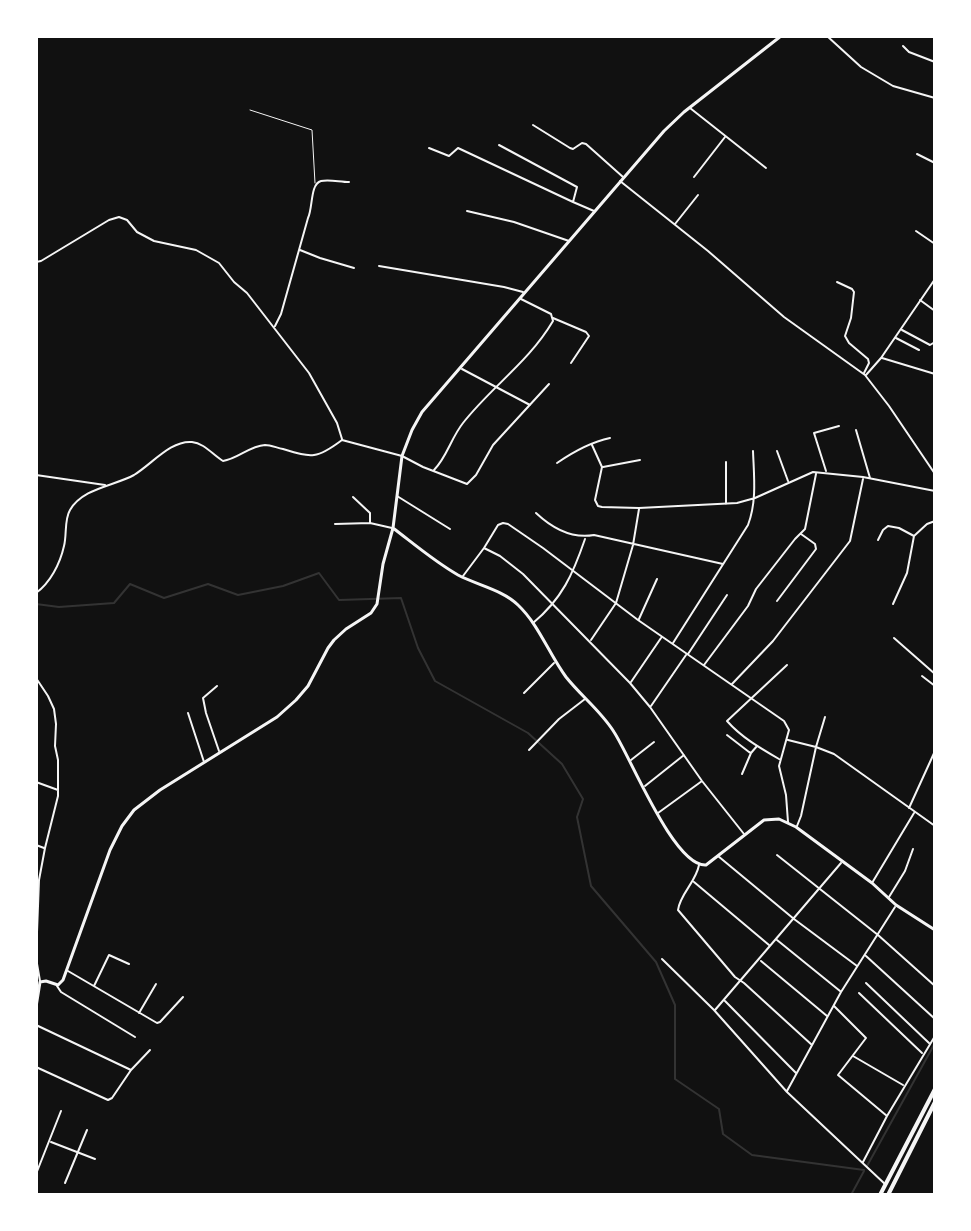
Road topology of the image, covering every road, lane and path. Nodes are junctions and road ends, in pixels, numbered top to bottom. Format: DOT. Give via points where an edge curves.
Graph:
graph roads {
  1 [pos="781,36"];
  2 [pos="827,36"];
  3 [pos="903,46"];
  4 [pos="935,62"];
  5 [pos="935,98"];
  6 [pos="689,108"];
  7 [pos="250,110"];
  8 [pos="533,125"];
  9 [pos="725,136"];
  10 [pos="499,145"];
  11 [pos="429,148"];
  12 [pos="917,154"];
  13 [pos="935,163"];
  14 [pos="766,168"];
  15 [pos="694,177"];
  16 [pos="622,179"];
  17 [pos="349,182"];
  18 [pos="315,183"];
  19 [pos="698,195"];
  20 [pos="573,202"];
  21 [pos="467,211"];
  22 [pos="595,211"];
  23 [pos="674,225"];
  24 [pos="916,231"];
  25 [pos="570,242"];
  26 [pos="935,244"];
  27 [pos="299,249"];
  28 [pos="36,262"];
  29 [pos="379,266"];
  30 [pos="354,268"];
  31 [pos="935,279"];
  32 [pos="837,282"];
  33 [pos="524,293"];
  34 [pos="519,298"];
  35 [pos="920,300"];
  36 [pos="935,311"];
  37 [pos="553,318"];
  38 [pos="275,327"];
  39 [pos="900,329"];
  40 [pos="895,337"];
  41 [pos="935,342"];
  42 [pos="919,350"];
  43 [pos="881,358"];
  44 [pos="571,363"];
  45 [pos="461,368"];
  46 [pos="864,374"];
  47 [pos="935,374"];
  48 [pos="549,384"];
  49 [pos="495,386"];
  50 [pos="521,400"];
  51 [pos="530,405"];
  52 [pos="524,410"];
  53 [pos="839,426"];
  54 [pos="856,430"];
  55 [pos="610,438"];
  56 [pos="342,440"];
  57 [pos="592,445"];
  58 [pos="753,451"];
  59 [pos="777,451"];
  60 [pos="402,456"];
  61 [pos="640,460"];
  62 [pos="726,462"];
  63 [pos="557,463"];
  64 [pos="602,467"];
  65 [pos="433,471"];
  66 [pos="817,472"];
  67 [pos="827,472"];
  68 [pos="935,474"];
  69 [pos="36,475"];
  70 [pos="863,477"];
  71 [pos="870,478"];
  72 [pos="788,482"];
  73 [pos="106,485"];
  74 [pos="935,491"];
  75 [pos="397,496"];
  76 [pos="353,497"];
  77 [pos="755,498"];
  78 [pos="726,504"];
  79 [pos="639,508"];
  80 [pos="536,513"];
  81 [pos="935,521"];
  82 [pos="370,523"];
  83 [pos="335,524"];
  84 [pos="393,528"];
  85 [pos="450,529"];
  86 [pos="801,533"];
  87 [pos="914,536"];
  88 [pos="585,538"];
  89 [pos="878,540"];
  90 [pos="633,545"];
  91 [pos="484,548"];
  92 [pos="724,564"];
  93 [pos="574,572"];
  94 [pos="463,577"];
  95 [pos="657,579"];
  96 [pos="36,593"];
  97 [pos="727,595"];
  98 [pos="777,601"];
  99 [pos="616,603"];
  100 [pos="553,604"];
  101 [pos="893,604"];
  102 [pos="638,620"];
  103 [pos="533,623"];
  104 [pos="662,636"];
  105 [pos="894,638"];
  106 [pos="589,642"];
  107 [pos="673,644"];
  108 [pos="687,654"];
  109 [pos="556,663"];
  110 [pos="787,665"];
  111 [pos="704,666"];
  112 [pos="935,674"];
  113 [pos="922,676"];
  114 [pos="36,678"];
  115 [pos="630,683"];
  116 [pos="731,685"];
  117 [pos="217,686"];
  118 [pos="935,686"];
  119 [pos="43,690"];
  120 [pos="36,692"];
  121 [pos="524,693"];
  122 [pos="586,699"];
  123 [pos="752,699"];
  124 [pos="650,707"];
  125 [pos="188,713"];
  126 [pos="825,717"];
  127 [pos="727,735"];
  128 [pos="786,739"];
  129 [pos="654,742"];
  130 [pos="757,746"];
  131 [pos="816,747"];
  132 [pos="529,750"];
  133 [pos="935,751"];
  134 [pos="220,753"];
  135 [pos="751,753"];
  136 [pos="684,755"];
  137 [pos="780,760"];
  138 [pos="630,761"];
  139 [pos="204,763"];
  140 [pos="742,774"];
  141 [pos="702,781"];
  142 [pos="36,782"];
  143 [pos="644,787"];
  144 [pos="58,790"];
  145 [pos="909,808"];
  146 [pos="915,812"];
  147 [pos="657,813"];
  148 [pos="788,822"];
  149 [pos="934,824"];
  150 [pos="796,827"];
  151 [pos="744,834"];
  152 [pos="36,845"];
  153 [pos="45,848"];
  154 [pos="913,849"];
  155 [pos="777,855"];
  156 [pos="718,856"];
  157 [pos="843,861"];
  158 [pos="699,865"];
  159 [pos="38,879"];
  160 [pos="694,882"];
  161 [pos="872,883"];
  162 [pos="819,889"];
  163 [pos="888,898"];
  164 [pos="896,905"];
  165 [pos="37,908"];
  166 [pos="794,919"];
  167 [pos="935,920"];
  168 [pos="930,926"];
  169 [pos="935,930"];
  170 [pos="878,935"];
  171 [pos="776,939"];
  172 [pos="770,947"];
  173 [pos="865,955"];
  174 [pos="662,959"];
  175 [pos="760,959"];
  176 [pos="129,964"];
  177 [pos="858,967"];
  178 [pos="67,971"];
  179 [pos="741,980"];
  180 [pos="40,982"];
  181 [pos="866,983"];
  182 [pos="156,984"];
  183 [pos="56,985"];
  184 [pos="935,986"];
  185 [pos="94,987"];
  186 [pos="841,992"];
  187 [pos="859,993"];
  188 [pos="183,997"];
  189 [pos="724,1000"];
  190 [pos="36,1006"];
  191 [pos="833,1006"];
  192 [pos="714,1010"];
  193 [pos="139,1013"];
  194 [pos="828,1016"];
  195 [pos="935,1019"];
  196 [pos="36,1025"];
  197 [pos="935,1036"];
  198 [pos="135,1037"];
  199 [pos="930,1044"];
  200 [pos="812,1045"];
  201 [pos="150,1050"];
  202 [pos="924,1054"];
  203 [pos="852,1055"];
  204 [pos="36,1067"];
  205 [pos="131,1070"];
  206 [pos="797,1074"];
  207 [pos="905,1086"];
  208 [pos="935,1089"];
  209 [pos="787,1092"];
  210 [pos="935,1102"];
  211 [pos="61,1111"];
  212 [pos="887,1116"];
  213 [pos="87,1130"];
  214 [pos="50,1142"];
  215 [pos="79,1152"];
  216 [pos="95,1159"];
  217 [pos="863,1163"];
  218 [pos="36,1174"];
  219 [pos="65,1183"];
  220 [pos="885,1185"];
  221 [pos="892,1189"];
  222 [pos="880,1195"];
  223 [pos="888,1195"];
  1 -- 6 [label="street"];
  2 -- 5 [label="street" via="861,67 893,86"];
  3 -- 4 [label="street"];
  6 -- 9 [label="street"];
  6 -- 16 [label="street"];
  7 -- 18 [label="lane" via="312,130"];
  8 -- 16 [label="street" via="570,148 586,144"];
  9 -- 14 [label="street"];
  9 -- 15 [label="street"];
  10 -- 20 [label="street" via="577,187"];
  11 -- 20 [label="street" via="449,156 458,148"];
  12 -- 13 [label="street"];
  16 -- 22 [label="street"];
  16 -- 23 [label="street"];
  17 -- 18 [label="street"];
  18 -- 27 [label="street"];
  19 -- 23 [label="street"];
  20 -- 22 [label="street"];
  21 -- 25 [label="street"];
  22 -- 25 [label="street"];
  23 -- 46 [label="street" via="784,317"];
  24 -- 26 [label="street"];
  25 -- 33 [label="street"];
  27 -- 30 [label="street"];
  27 -- 38 [label="street"];
  28 -- 38 [label="street" via="119,217 154,241 196,250 219,263"];
  29 -- 33 [label="street"];
  31 -- 35 [label="street"];
  32 -- 46 [label="street" via="854,292 845,336 868,359"];
  33 -- 34 [label="street"];
  34 -- 37 [label="street"];
  34 -- 45 [label="street"];
  35 -- 36 [label="street"];
  35 -- 39 [label="street"];
  37 -- 44 [label="street" via="589,336"];
  37 -- 49 [label="street" via="531,352"];
  38 -- 56 [label="street" via="321,393"];
  39 -- 40 [label="street"];
  39 -- 41 [label="street" via="930,345"];
  40 -- 42 [label="street"];
  40 -- 43 [label="street"];
  43 -- 46 [label="street"];
  43 -- 47 [label="street"];
  45 -- 49 [label="street"];
  45 -- 60 [label="street" via="422,412"];
  46 -- 68 [label="street"];
  48 -- 51 [label="street"];
  49 -- 50 [label="street"];
  49 -- 65 [label="street" via="460,427"];
  50 -- 51 [label="street"];
  50 -- 52 [label="street"];
  51 -- 52 [label="street"];
  52 -- 65 [label="street" via="468,484"];
  53 -- 67 [label="street" via="814,433"];
  54 -- 71 [label="street"];
  55 -- 57 [label="street"];
  56 -- 60 [label="street"];
  56 -- 73 [label="street" via="325,453 307,457 267,445 223,461 189,441"];
  57 -- 63 [label="street"];
  57 -- 64 [label="street"];
  58 -- 77 [label="street"];
  59 -- 72 [label="street"];
  60 -- 65 [label="street"];
  60 -- 75 [label="street"];
  61 -- 64 [label="street"];
  62 -- 78 [label="street"];
  64 -- 79 [label="street" via="596,503"];
  66 -- 67 [label="street"];
  66 -- 72 [label="street"];
  66 -- 86 [label="street"];
  67 -- 70 [label="street"];
  69 -- 73 [label="street"];
  70 -- 71 [label="street"];
  70 -- 116 [label="street" via="850,541 773,641"];
  71 -- 74 [label="street"];
  72 -- 77 [label="street"];
  73 -- 96 [label="street" via="77,500 68,513 64,548 48,583"];
  75 -- 84 [label="street"];
  75 -- 85 [label="street"];
  76 -- 82 [label="street" via="370,513"];
  77 -- 78 [label="street"];
  77 -- 92 [label="street" via="748,525"];
  78 -- 79 [label="street"];
  79 -- 90 [label="street"];
  80 -- 88 [label="street" via="556,529"];
  81 -- 87 [label="street"];
  82 -- 83 [label="street"];
  82 -- 84 [label="street"];
  84 -- 94 [label="street"];
  84 -- 134 [label="street" via="371,613 334,640 296,700"];
  86 -- 98 [label="street" via="816,549"];
  86 -- 111 [label="street"];
  87 -- 89 [label="street" via="888,526"];
  87 -- 101 [label="street" via="907,573"];
  88 -- 90 [label="street" via="594,535"];
  88 -- 93 [label="street"];
  90 -- 92 [label="street"];
  90 -- 99 [label="street"];
  91 -- 93 [label="street" via="498,525 506,523"];
  91 -- 94 [label="street"];
  91 -- 100 [label="street" via="508,562"];
  92 -- 107 [label="street"];
  93 -- 99 [label="street"];
  93 -- 100 [label="street"];
  94 -- 103 [label="street" via="515,603"];
  95 -- 102 [label="street"];
  97 -- 108 [label="street"];
  99 -- 102 [label="street"];
  99 -- 106 [label="street"];
  100 -- 103 [label="street"];
  100 -- 106 [label="street"];
  102 -- 104 [label="street"];
  103 -- 109 [label="street"];
  104 -- 107 [label="street"];
  104 -- 115 [label="street"];
  105 -- 112 [label="street"];
  106 -- 115 [label="street"];
  107 -- 108 [label="street"];
  108 -- 111 [label="street"];
  108 -- 124 [label="street"];
  109 -- 121 [label="street"];
  109 -- 122 [label="street"];
  110 -- 123 [label="street"];
  111 -- 116 [label="street"];
  113 -- 118 [label="street"];
  114 -- 119 [label="street"];
  115 -- 124 [label="street"];
  116 -- 123 [label="street"];
  117 -- 134 [label="street" via="203,698"];
  119 -- 120 [label="street"];
  119 -- 144 [label="street" via="54,709"];
  122 -- 132 [label="street"];
  122 -- 138 [label="street" via="614,731"];
  123 -- 128 [label="street" via="787,724"];
  123 -- 130 [label="street" via="727,721"];
  124 -- 136 [label="street"];
  125 -- 139 [label="street"];
  126 -- 131 [label="street"];
  127 -- 135 [label="street"];
  128 -- 131 [label="street"];
  128 -- 137 [label="street"];
  129 -- 138 [label="street"];
  130 -- 135 [label="street"];
  130 -- 137 [label="street"];
  131 -- 145 [label="street" via="834,754"];
  131 -- 150 [label="street"];
  133 -- 145 [label="street"];
  134 -- 139 [label="street"];
  135 -- 140 [label="street"];
  136 -- 141 [label="street"];
  136 -- 143 [label="street"];
  137 -- 148 [label="street"];
  138 -- 143 [label="street"];
  139 -- 178 [label="street" via="160,790 122,826"];
  141 -- 147 [label="street"];
  141 -- 151 [label="street"];
  142 -- 144 [label="street"];
  143 -- 147 [label="street"];
  144 -- 153 [label="street"];
  145 -- 146 [label="street"];
  146 -- 149 [label="street"];
  146 -- 161 [label="street"];
  147 -- 158 [label="street" via="676,844"];
  148 -- 150 [label="street"];
  148 -- 151 [label="street" via="766,819"];
  150 -- 157 [label="street"];
  151 -- 156 [label="street"];
  152 -- 153 [label="street"];
  153 -- 159 [label="street"];
  154 -- 163 [label="street"];
  155 -- 162 [label="street"];
  156 -- 158 [label="street"];
  156 -- 166 [label="street"];
  157 -- 161 [label="street"];
  157 -- 162 [label="street"];
  158 -- 160 [label="street"];
  159 -- 165 [label="street"];
  160 -- 172 [label="street"];
  160 -- 179 [label="street" via="678,910"];
  161 -- 163 [label="street"];
  162 -- 166 [label="street"];
  162 -- 170 [label="street"];
  163 -- 164 [label="street"];
  164 -- 168 [label="street"];
  164 -- 170 [label="street"];
  165 -- 180 [label="street"];
  166 -- 171 [label="street"];
  166 -- 177 [label="street"];
  167 -- 168 [label="street"];
  168 -- 169 [label="street"];
  170 -- 173 [label="street"];
  170 -- 184 [label="street"];
  171 -- 172 [label="street"];
  171 -- 186 [label="street"];
  172 -- 175 [label="street"];
  173 -- 177 [label="street"];
  173 -- 195 [label="street"];
  174 -- 192 [label="street"];
  175 -- 179 [label="street"];
  175 -- 194 [label="street"];
  176 -- 185 [label="street" via="109,955"];
  177 -- 186 [label="street"];
  178 -- 183 [label="street"];
  178 -- 185 [label="street"];
  179 -- 189 [label="street"];
  179 -- 200 [label="street"];
  180 -- 183 [label="street"];
  180 -- 190 [label="street"];
  181 -- 199 [label="street"];
  182 -- 193 [label="street"];
  183 -- 198 [label="street"];
  185 -- 193 [label="street"];
  186 -- 191 [label="street"];
  187 -- 202 [label="street"];
  188 -- 193 [label="street" via="158,1024"];
  189 -- 192 [label="street"];
  189 -- 206 [label="street"];
  191 -- 194 [label="street"];
  191 -- 203 [label="street" via="866,1038"];
  192 -- 209 [label="street"];
  194 -- 200 [label="street"];
  196 -- 205 [label="street"];
  197 -- 199 [label="street"];
  199 -- 202 [label="street"];
  200 -- 206 [label="street"];
  201 -- 205 [label="street"];
  202 -- 207 [label="street"];
  203 -- 207 [label="street"];
  203 -- 212 [label="street" via="838,1074"];
  204 -- 205 [label="street" via="105,1099 112,1098"];
  206 -- 209 [label="street"];
  207 -- 212 [label="street"];
  208 -- 220 [label="main road"];
  209 -- 217 [label="street"];
  210 -- 221 [label="main road"];
  211 -- 214 [label="street"];
  212 -- 217 [label="street"];
  213 -- 215 [label="street"];
  214 -- 215 [label="street"];
  214 -- 218 [label="street"];
  215 -- 216 [label="street"];
  215 -- 219 [label="street"];
  217 -- 220 [label="street"];
  220 -- 221 [label="street"];
  220 -- 222 [label="main road"];
  221 -- 223 [label="main road"];
}
